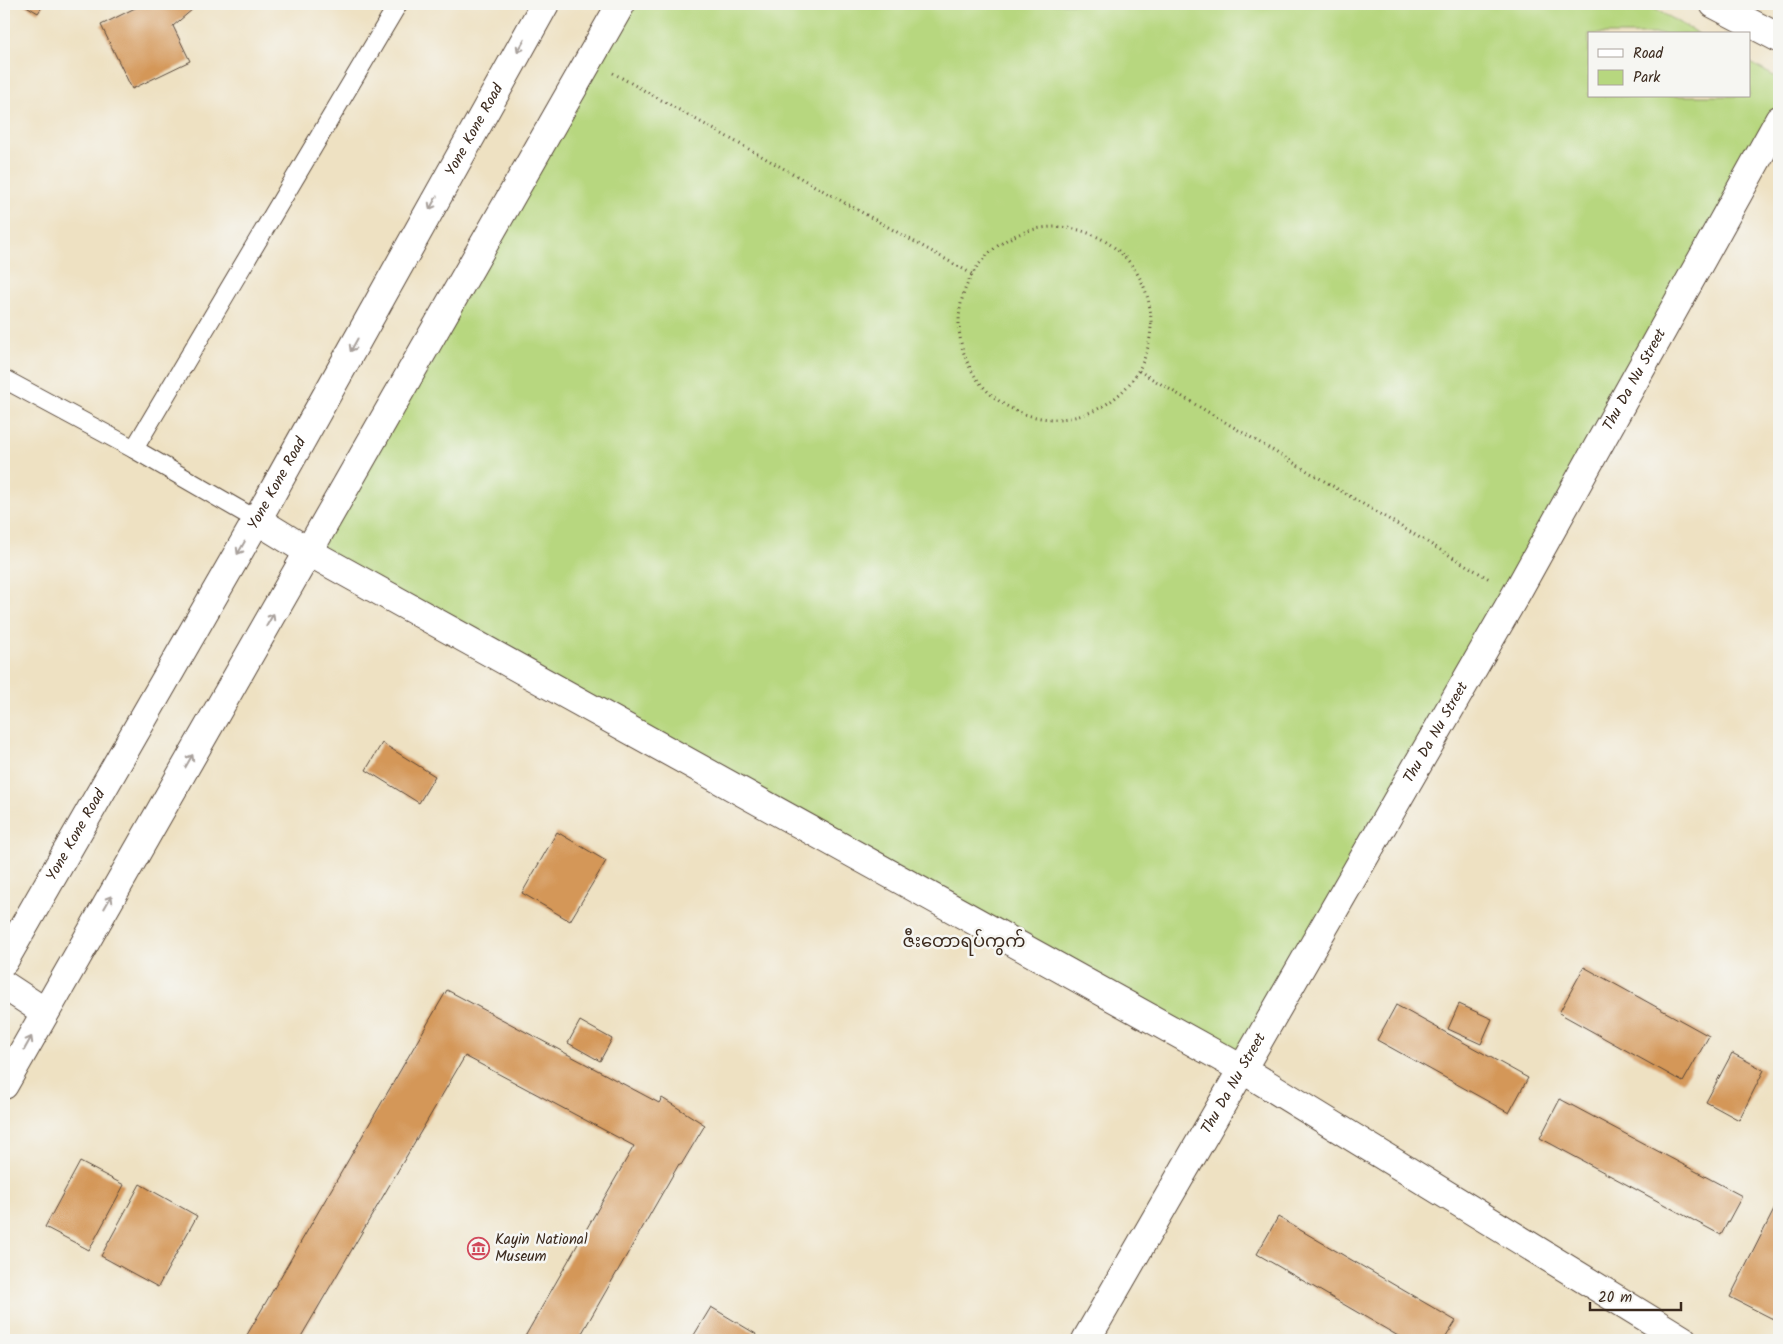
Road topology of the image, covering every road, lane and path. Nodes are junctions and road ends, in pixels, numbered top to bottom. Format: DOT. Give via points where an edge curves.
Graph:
graph roads {
  1 [pos="398,4"];
  2 [pos="545,4"];
  3 [pos="620,4"];
  4 [pos="1714,4"];
  5 [pos="1779,38"];
  6 [pos="589,60"];
  7 [pos="1779,120"];
  8 [pos="972,274"];
  9 [pos="1139,371"];
  10 [pos="4,379"];
  11 [pos="134,449"];
  12 [pos="257,520"];
  13 [pos="309,552"];
  14 [pos="1516,594"];
  15 [pos="4,961"];
  16 [pos="4,985"];
  17 [pos="45,1012"];
  18 [pos="1242,1070"];
  19 [pos="4,1085"];
  20 [pos="1086,1340"];
  21 [pos="1683,1340"];
  1 -- 11 [label="lane"];
  2 -- 12 [label="street, Yone Kone Road, one-way"];
  3 -- 6 [label="street"];
  4 -- 5 [label="street"];
  6 -- 8 [label="path"];
  6 -- 13 [label="street"];
  7 -- 14 [label="street, Thu Da Nu Street"];
  8 -- 9 [label="path" via="993,249 1029,231 1068,228 1098,237 1123,255 1147,295 1152,326 1146,357"];
  8 -- 9 [label="path" via="965,288 959,320 963,352 978,380 1002,403 1031,416 1063,420 1094,412 1114,400"];
  9 -- 14 [label="path"];
  10 -- 11 [label="lane"];
  11 -- 12 [label="lane"];
  12 -- 13 [label="street"];
  12 -- 15 [label="street, Yone Kone Road, one-way"];
  17 -- 13 [label="street, one-way"];
  13 -- 18 [label="street"];
  14 -- 18 [label="street, Thu Da Nu Street"];
  16 -- 17 [label="street"];
  19 -- 17 [label="street, one-way"];
  18 -- 20 [label="street, Thu Da Nu Street"];
  18 -- 21 [label="street"];
}
